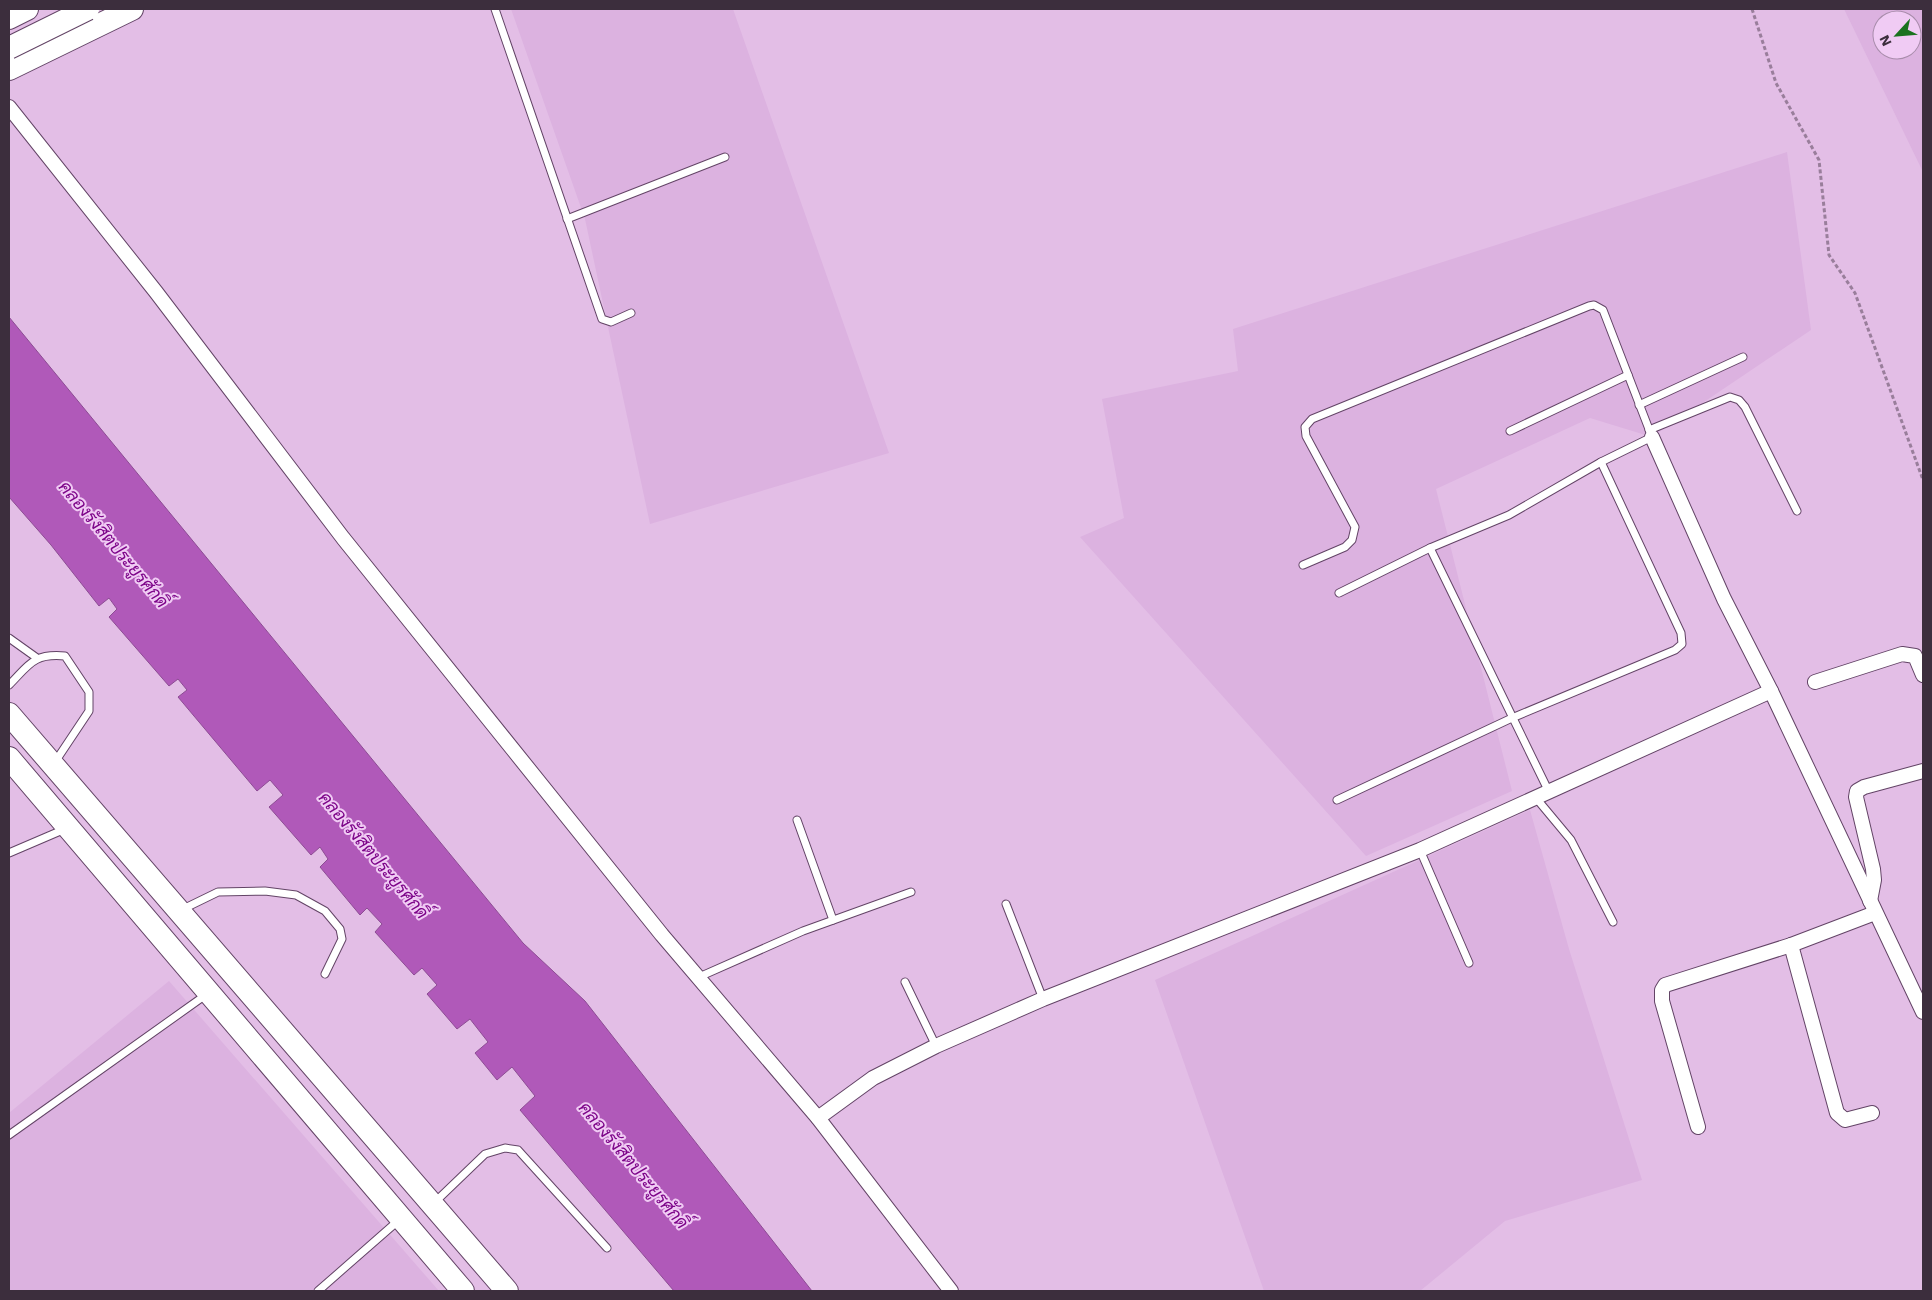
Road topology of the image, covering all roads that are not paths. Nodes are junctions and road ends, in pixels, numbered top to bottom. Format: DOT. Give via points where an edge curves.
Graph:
graph roads {
  1 [pos="27,9"];
  2 [pos="65,9"];
  3 [pos="88,9"];
  4 [pos="132,9"];
  5 [pos="495,9"];
  6 [pos="9,18"];
  7 [pos="9,48"];
  8 [pos="48,49"];
  9 [pos="9,69"];
  10 [pos="9,107"];
  11 [pos="724,157"];
  12 [pos="567,219"];
  13 [pos="631,313"];
  14 [pos="1743,357"];
  15 [pos="1628,375"];
  16 [pos="1640,405"];
  17 [pos="1510,431"];
  18 [pos="1651,434"];
  19 [pos="1601,462"];
  20 [pos="1797,511"];
  21 [pos="1430,548"];
  22 [pos="1303,565"];
  23 [pos="1339,594"];
  24 [pos="9,638"];
  25 [pos="37,658"];
  26 [pos="1923,675"];
  27 [pos="1815,682"];
  28 [pos="9,685"];
  29 [pos="1771,691"];
  30 [pos="9,714"];
  31 [pos="1512,718"];
  32 [pos="9,758"];
  33 [pos="53,764"];
  34 [pos="1923,771"];
  35 [pos="1549,792"];
  36 [pos="1536,798"];
  37 [pos="1337,800"];
  38 [pos="797,820"];
  39 [pos="68,828"];
  40 [pos="1420,850"];
  41 [pos="9,853"];
  42 [pos="911,892"];
  43 [pos="1006,904"];
  44 [pos="1873,907"];
  45 [pos="179,910"];
  46 [pos="833,920"];
  47 [pos="1614,922"];
  48 [pos="1791,945"];
  49 [pos="1469,963"];
  50 [pos="325,974"];
  51 [pos="699,977"];
  52 [pos="905,982"];
  53 [pos="209,993"];
  54 [pos="1043,999"];
  55 [pos="1923,1012"];
  56 [pos="936,1046"];
  57 [pos="1872,1113"];
  58 [pos="818,1118"];
  59 [pos="1698,1127"];
  60 [pos="9,1135"];
  61 [pos="432,1206"];
  62 [pos="401,1218"];
  63 [pos="607,1248"];
  64 [pos="318,1291"];
  65 [pos="463,1291"];
  66 [pos="507,1291"];
  67 [pos="951,1291"];
  1 -- 6 [label="main road"];
  2 -- 8 [label="main road" via="64,26"];
  3 -- 7 [label="main road, bridge"];
  4 -- 8 [label="main road"];
  5 -- 12 [label="lane"];
  8 -- 9 [label="main road"];
  10 -- 51 [label="street" via="156,292 343,538"];
  11 -- 12 [label="lane"];
  12 -- 13 [label="lane" via="602,319 611,322"];
  14 -- 16 [label="lane"];
  15 -- 16 [label="lane"];
  15 -- 17 [label="lane"];
  15 -- 22 [label="lane" via="1603,310 1594,305 1312,419 1305,426 1306,436 1355,526 1352,540 1345,546"];
  16 -- 18 [label="lane"];
  18 -- 19 [label="lane"];
  18 -- 20 [label="lane" via="1730,397 1739,400"];
  18 -- 29 [label="street" via="1724,599"];
  19 -- 21 [label="lane" via="1509,515"];
  19 -- 31 [label="lane" via="1681,633 1682,644 1675,650"];
  21 -- 23 [label="lane"];
  21 -- 31 [label="lane"];
  24 -- 25 [label="lane"];
  25 -- 28 [label="lane"];
  25 -- 33 [label="lane" via="65,656 89,692 89,711"];
  26 -- 27 [label="street" via="1915,656 1902,654"];
  29 -- 35 [label="street"];
  29 -- 44 [label="street"];
  30 -- 33 [label="main road"];
  31 -- 35 [label="lane"];
  31 -- 37 [label="lane"];
  32 -- 39 [label="main road"];
  33 -- 45 [label="main road"];
  34 -- 44 [label="street" via="1858,791 1856,797 1874,880"];
  35 -- 36 [label="street"];
  36 -- 40 [label="street"];
  36 -- 47 [label="lane" via="1571,840"];
  38 -- 46 [label="lane"];
  39 -- 41 [label="lane"];
  39 -- 53 [label="main road"];
  40 -- 49 [label="lane"];
  40 -- 54 [label="street"];
  42 -- 46 [label="lane"];
  43 -- 54 [label="lane"];
  44 -- 48 [label="street"];
  44 -- 55 [label="street"];
  45 -- 50 [label="lane" via="218,892 266,891 296,895 325,911 340,929 342,939"];
  45 -- 61 [label="main road"];
  46 -- 51 [label="lane"];
  48 -- 57 [label="street" via="1836,1114 1845,1120"];
  48 -- 59 [label="street" via="1674,981 1662,990 1662,1001"];
  51 -- 58 [label="street"];
  52 -- 56 [label="lane"];
  53 -- 60 [label="lane"];
  53 -- 62 [label="main road"];
  54 -- 56 [label="street"];
  56 -- 58 [label="street" via="873,1078"];
  58 -- 67 [label="street"];
  61 -- 63 [label="lane" via="485,1154 505,1148 518,1150"];
  61 -- 66 [label="main road"];
  62 -- 64 [label="lane"];
  62 -- 65 [label="main road"];
}
